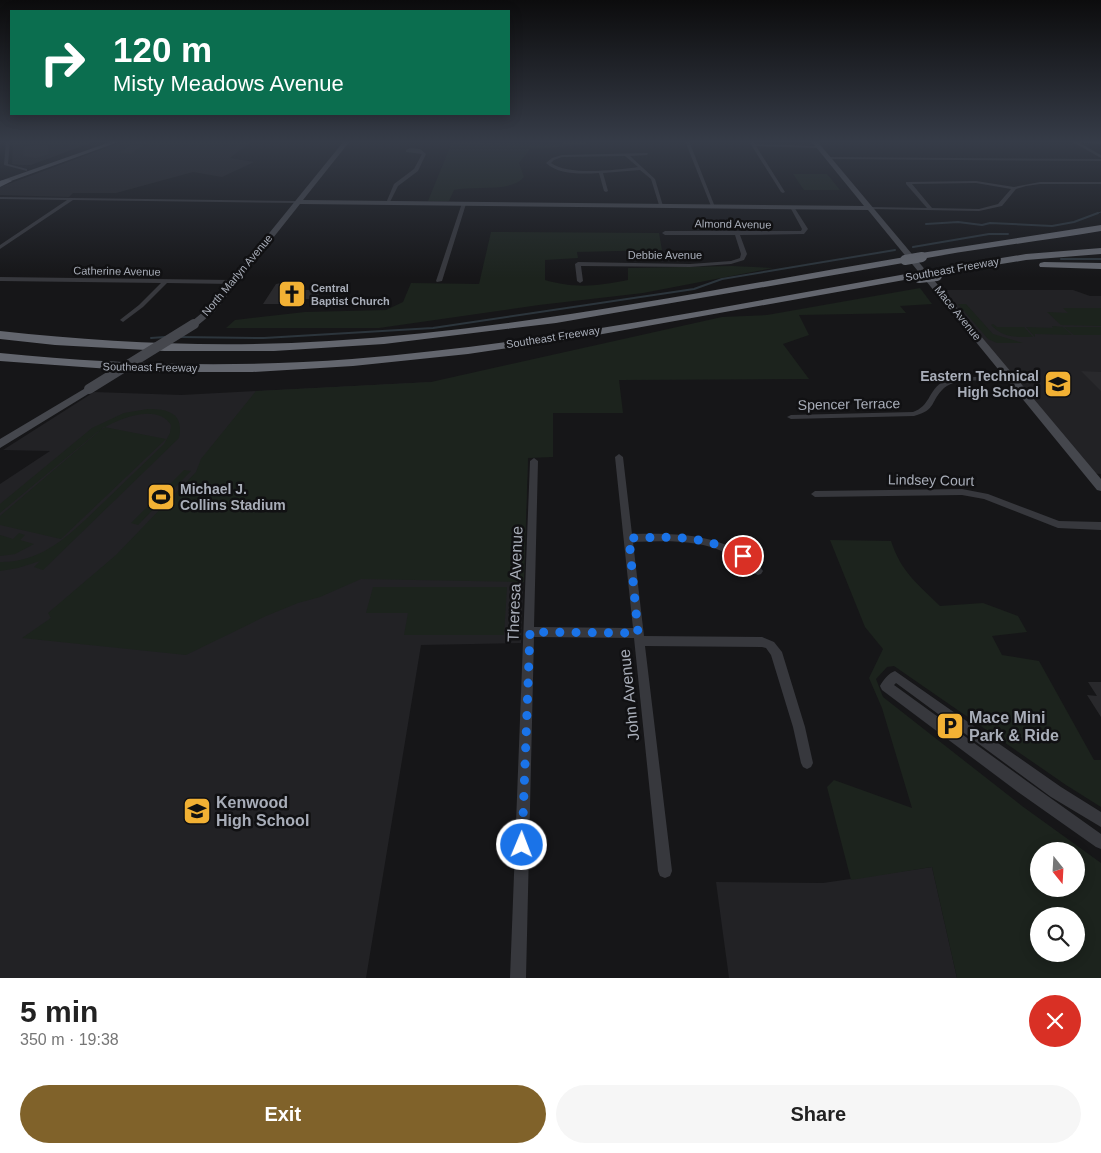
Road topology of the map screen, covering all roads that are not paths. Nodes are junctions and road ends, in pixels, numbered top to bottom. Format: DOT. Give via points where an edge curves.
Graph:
graph roads {
  1 [pos="310,187"];
  2 [pos="395,187"];
  3 [pos="605,187"];
  4 [pos="655,187"];
  5 [pos="705,187"];
  6 [pos="780,187"];
  7 [pos="852,187"];
  8 [pos="911,187"];
  9 [pos="1006,187"];
  10 [pos="1021,187"];
  11 [pos="1014,188"];
  12 [pos="606,191"];
  13 [pos="783,192"];
  14 [pos="0,198"];
  15 [pos="71,200"];
  16 [pos="297,202"];
  17 [pos="388,202"];
  18 [pos="464,204"];
  19 [pos="661,205"];
  20 [pos="713,206"];
  21 [pos="792,207"];
  22 [pos="870,208"];
  23 [pos="930,208"];
  24 [pos="1101,228"];
  25 [pos="664,233"];
  26 [pos="737,234"];
  27 [pos="1101,238"];
  28 [pos="0,247"];
  29 [pos="1101,251"];
  30 [pos="921,257"];
  31 [pos="1101,266"];
  32 [pos="936,274"];
  33 [pos="0,279"];
  34 [pos="439,281"];
  35 [pos="580,281"];
  36 [pos="165,282"];
  37 [pos="233,282"];
  38 [pos="124,320"];
  39 [pos="0,330"];
  40 [pos="0,335"];
  41 [pos="149,347"];
  42 [pos="0,357"];
  43 [pos="0,362"];
  44 [pos="120,367"];
  45 [pos="1012,380"];
  46 [pos="791,417"];
  47 [pos="0,444"];
  48 [pos="619,457"];
  49 [pos="534,461"];
  50 [pos="1101,487"];
  51 [pos="815,494"];
  52 [pos="1101,526"];
  53 [pos="629,538"];
  54 [pos="758,571"];
  55 [pos="530,632"];
  56 [pos="639,637"];
  57 [pos="807,763"];
  58 [pos="1101,820"];
  59 [pos="1101,842"];
  60 [pos="665,871"];
  61 [pos="518,978"];
  1 -- 16 [label="street, North Marlyn Avenue"];
  2 -- 17 [label="street"];
  3 -- 12 [label="street"];
  4 -- 19 [label="street"];
  5 -- 20 [label="street"];
  6 -- 13 [label="street"];
  7 -- 22 [label="street, Mace Avenue"];
  8 -- 23 [label="street"];
  9 -- 11 [label="street"];
  10 -- 11 [label="street"];
  11 -- 23 [label="street" via="1003,203 991,208"];
  14 -- 15 [label="street"];
  15 -- 16 [label="street"];
  15 -- 28 [label="street"];
  16 -- 17 [label="street"];
  16 -- 37 [label="street, North Marlyn Avenue"];
  17 -- 18 [label="street"];
  18 -- 19 [label="street"];
  18 -- 34 [label="street"];
  19 -- 20 [label="street"];
  20 -- 21 [label="street"];
  21 -- 22 [label="street"];
  21 -- 26 [label="street, Almond Avenue" via="805,229 802,233"];
  22 -- 23 [label="street"];
  22 -- 45 [label="street, Mace Avenue"];
  24 -- 30 [label="highway"];
  25 -- 26 [label="street, Almond Avenue"];
  26 -- 35 [label="street, Debbie Avenue" via="744,254 736,262 578,264"];
  27 -- 30 [label="highway, Southeast Freeway" via="1005,245"];
  29 -- 32 [label="highway, Southeast Freeway" via="1026,257"];
  30 -- 41 [label="highway, Southeast Freeway, bridge" via="557,319 438,335 279,347"];
  31 -- 32 [label="highway" via="1030,265"];
  32 -- 44 [label="highway, Southeast Freeway, bridge" via="534,341 420,356 271,367"];
  33 -- 36 [label="street, Catherine Avenue"];
  36 -- 37 [label="street, Catherine Avenue"];
  36 -- 38 [label="street"];
  37 -- 47 [label="street, North Marlyn Avenue, bridge" via="212,309 194,324"];
  39 -- 41 [label="highway"];
  40 -- 41 [label="highway, Southeast Freeway"];
  42 -- 44 [label="highway, Southeast Freeway"];
  43 -- 44 [label="highway"];
  45 -- 46 [label="street, Spencer Terrace" via="950,382 939,390 928,408 914,414"];
  45 -- 50 [label="street, Mace Avenue"];
  48 -- 53 [label="street, John Avenue"];
  49 -- 55 [label="street, Theresa Avenue"];
  51 -- 52 [label="street, Lindsey Court" via="962,492 985,496 1058,524"];
  53 -- 54 [label="street" via="708,541 743,556"];
  53 -- 56 [label="street, John Avenue"];
  55 -- 56 [label="street"];
  55 -- 61 [label="street, Theresa Avenue"];
  56 -- 57 [label="street" via="770,644 776,652"];
  56 -- 60 [label="street, John Avenue"];
  58 -- 59 [label="street" via="1056,792 895,676 886,686"];
}
